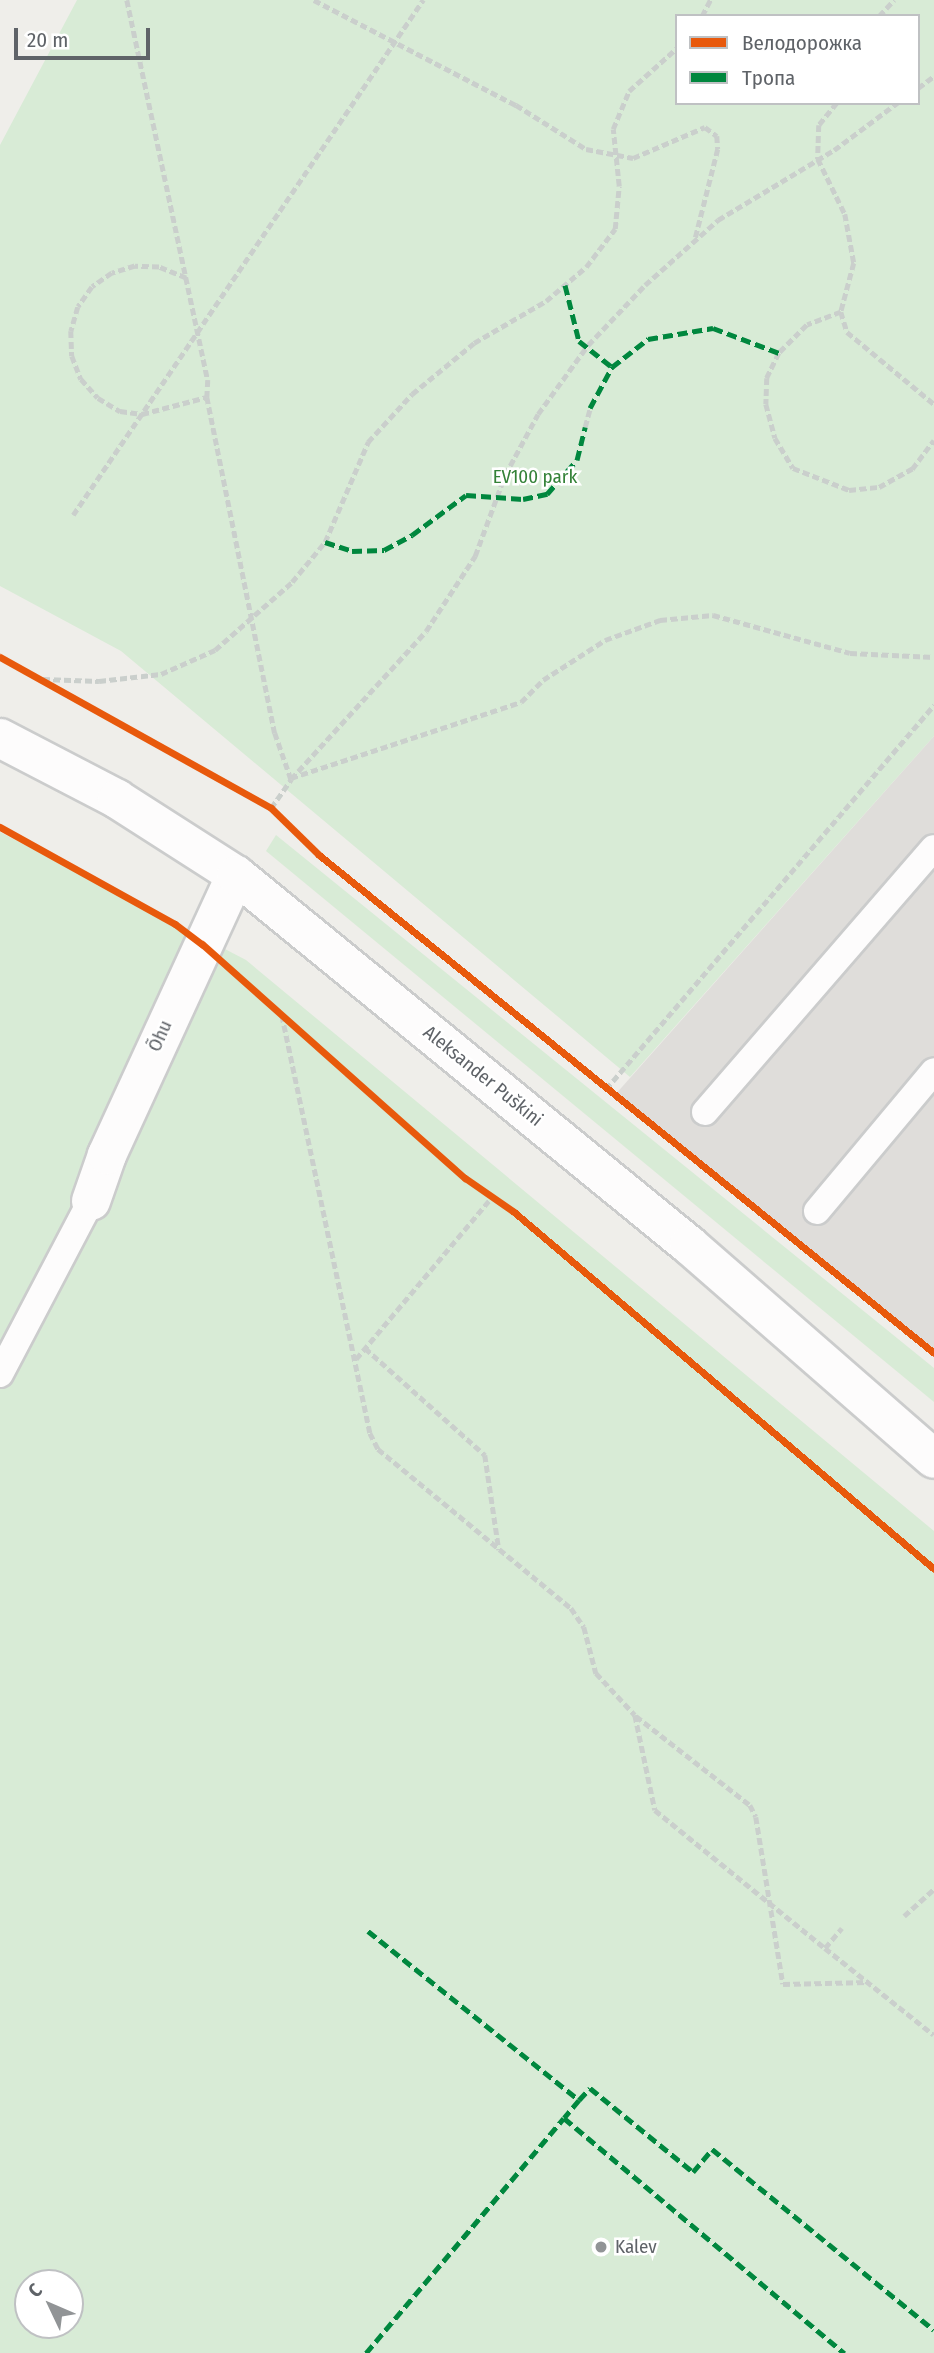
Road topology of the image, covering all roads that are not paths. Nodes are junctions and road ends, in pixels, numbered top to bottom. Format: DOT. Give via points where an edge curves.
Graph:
graph roads {
  1 [pos="0,738"];
  2 [pos="934,848"];
  3 [pos="236,875"];
  4 [pos="934,1072"];
  5 [pos="705,1112"];
  6 [pos="91,1201"];
  7 [pos="817,1211"];
  8 [pos="0,1374"];
  9 [pos="934,1459"];
  1 -- 3 [label="main road, Aleksander Puškini" via="117,799"];
  2 -- 5 [label="lane"];
  3 -- 6 [label="main road, Õhu"];
  3 -- 9 [label="main road, Aleksander Puškini" via="689,1245"];
  4 -- 7 [label="lane"];
  6 -- 8 [label="lane"];
}
